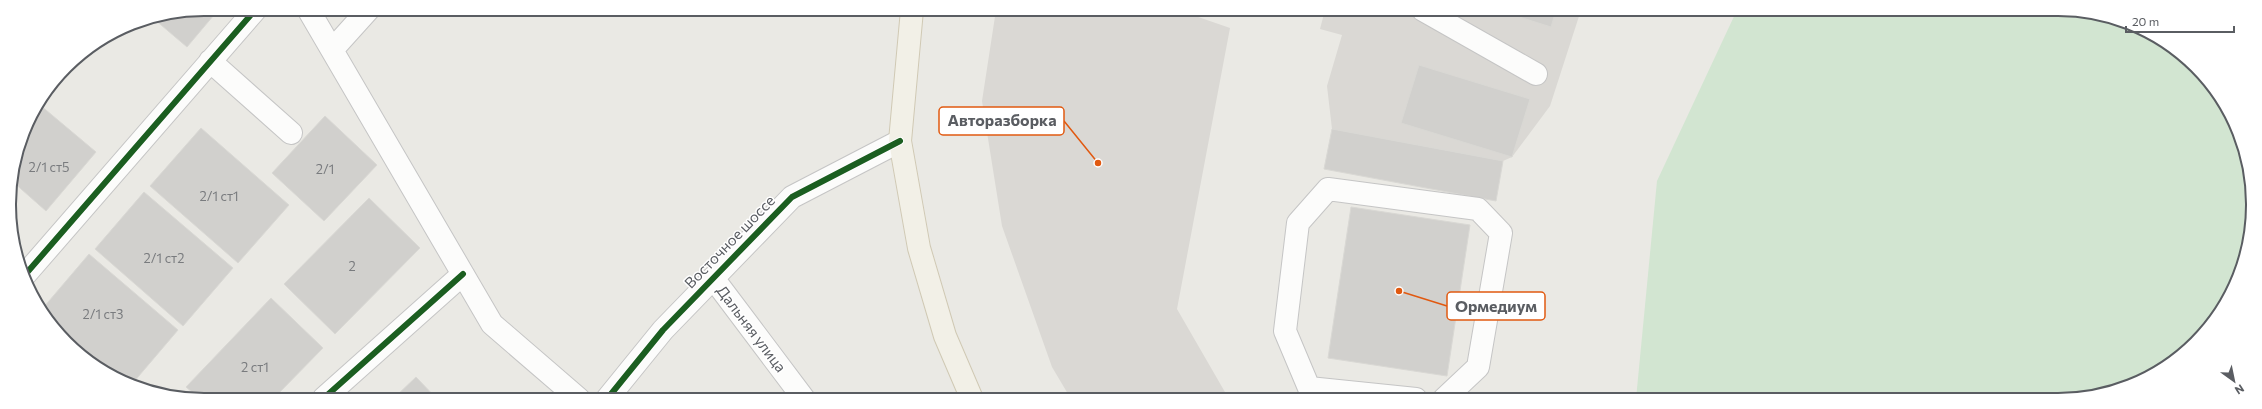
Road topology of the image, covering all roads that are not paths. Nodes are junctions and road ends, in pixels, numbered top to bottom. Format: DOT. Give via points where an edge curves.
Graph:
graph roads {
  1 [pos="250,16"];
  2 [pos="312,16"];
  3 [pos="363,16"];
  4 [pos="911,16"];
  5 [pos="1434,16"];
  6 [pos="332,50"];
  7 [pos="210,62"];
  8 [pos="1536,74"];
  9 [pos="291,133"];
  10 [pos="900,141"];
  11 [pos="28,271"];
  12 [pos="463,274"];
  13 [pos="712,278"];
  14 [pos="330,393"];
  15 [pos="572,393"];
  16 [pos="612,393"];
  17 [pos="799,393"];
  18 [pos="969,393"];
  19 [pos="1358,393"];
  20 [pos="1450,393"];
  1 -- 7 [label="street"];
  2 -- 6 [label="street"];
  3 -- 6 [label="street"];
  4 -- 10 [label="main road"];
  5 -- 8 [label="street"];
  6 -- 12 [label="street"];
  7 -- 9 [label="street"];
  7 -- 11 [label="street"];
  10 -- 13 [label="street, Восточное шоссе" via="792,196"];
  10 -- 18 [label="main road" via="919,248 945,336"];
  12 -- 14 [label="street"];
  12 -- 15 [label="street" via="492,324"];
  13 -- 16 [label="street, Восточное шоссе" via="663,330"];
  13 -- 17 [label="street, Дальняя улица"];
  19 -- 20 [label="street" via="1309,388 1285,331 1298,223 1328,189 1478,209 1501,233 1478,367"];
}
